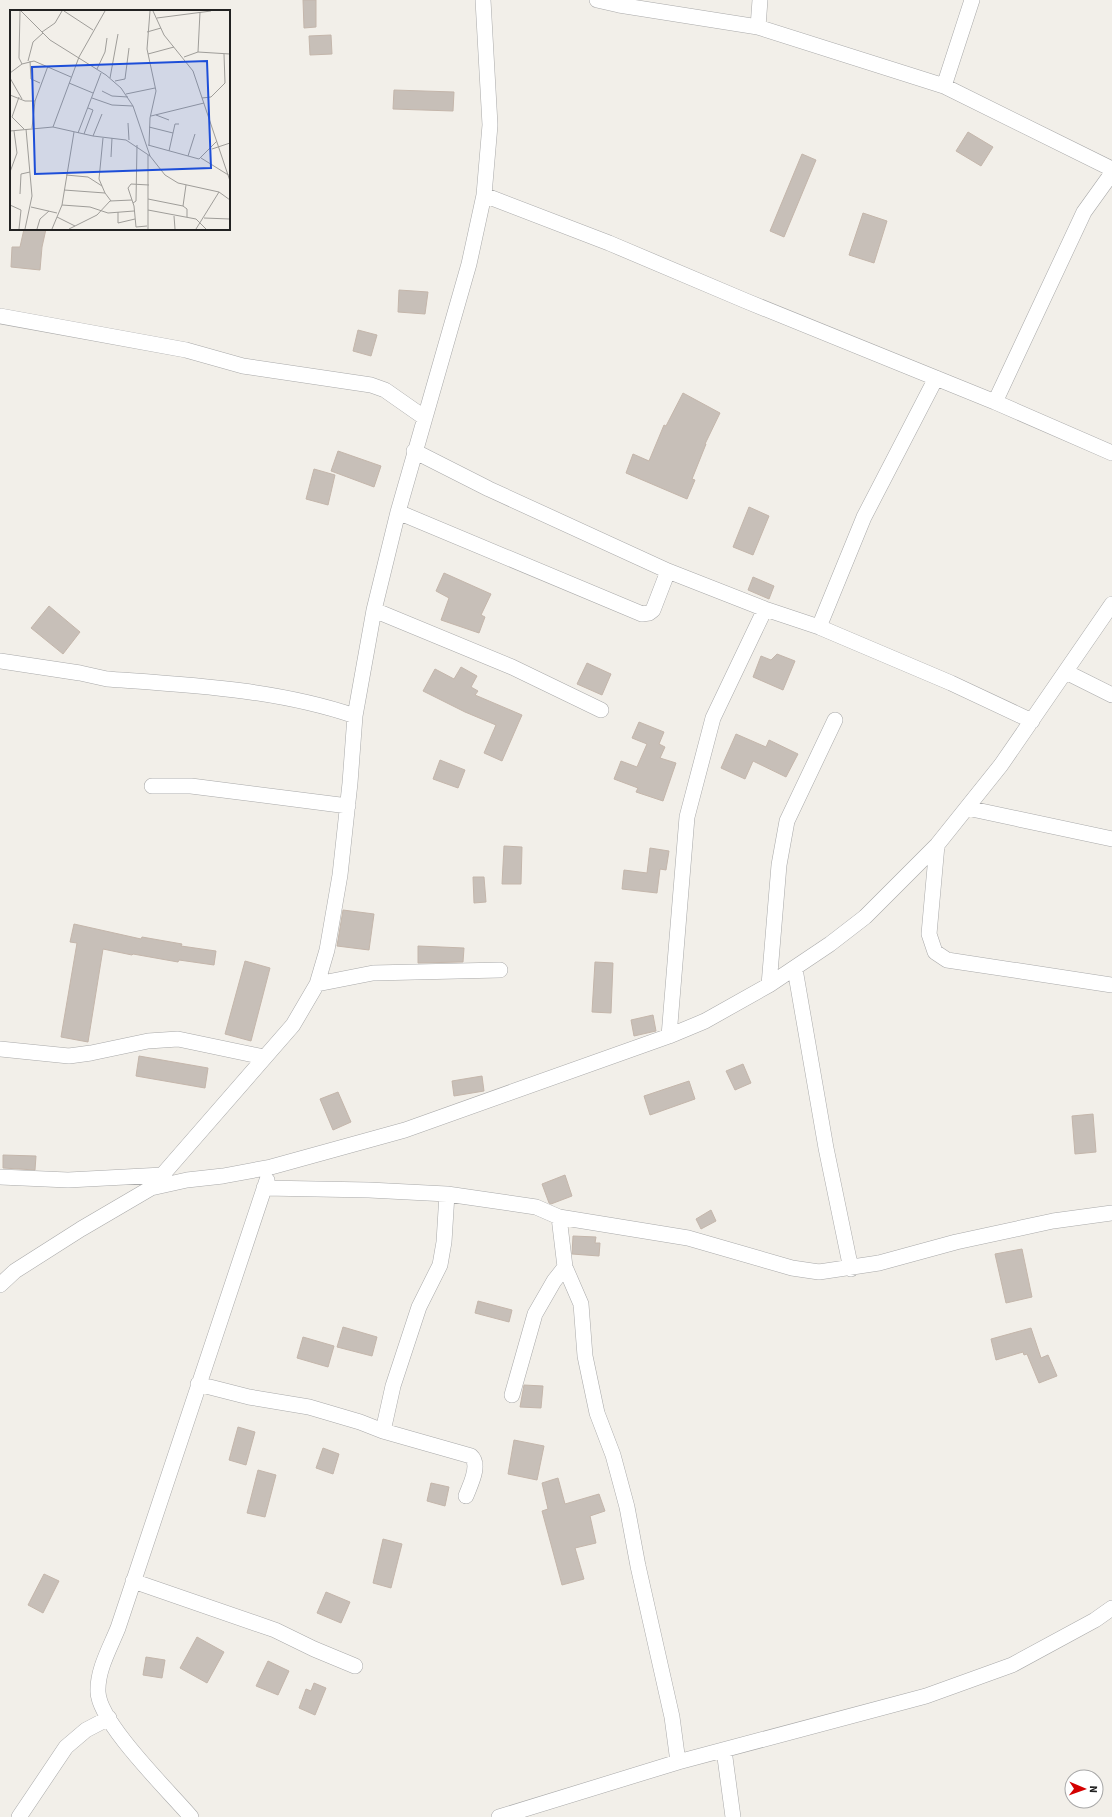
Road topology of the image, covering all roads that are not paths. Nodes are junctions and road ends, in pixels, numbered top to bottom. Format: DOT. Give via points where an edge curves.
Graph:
graph roads {
  1 [pos="484,0"];
  2 [pos="597,0"];
  3 [pos="760,0"];
  4 [pos="972,0"];
  5 [pos="758,27"];
  6 [pos="944,86"];
  7 [pos="1112,169"];
  8 [pos="1112,173"];
  9 [pos="484,195"];
  10 [pos="0,316"];
  11 [pos="936,378"];
  12 [pos="995,402"];
  13 [pos="425,418"];
  14 [pos="414,451"];
  15 [pos="1112,452"];
  16 [pos="398,512"];
  17 [pos="668,571"];
  18 [pos="1112,604"];
  19 [pos="765,609"];
  20 [pos="374,610"];
  21 [pos="819,627"];
  22 [pos="0,661"];
  23 [pos="1066,672"];
  24 [pos="1112,695"];
  25 [pos="601,710"];
  26 [pos="355,716"];
  27 [pos="835,720"];
  28 [pos="1032,721"];
  29 [pos="152,786"];
  30 [pos="348,806"];
  31 [pos="967,808"];
  32 [pos="1112,839"];
  33 [pos="937,845"];
  34 [pos="795,969"];
  35 [pos="500,970"];
  36 [pos="317,984"];
  37 [pos="769,985"];
  38 [pos="1112,985"];
  39 [pos="669,1036"];
  40 [pos="0,1048"];
  41 [pos="264,1058"];
  42 [pos="271,1167"];
  43 [pos="162,1175"];
  44 [pos="0,1177"];
  45 [pos="151,1188"];
  46 [pos="264,1188"];
  47 [pos="447,1194"];
  48 [pos="1112,1213"];
  49 [pos="558,1217"];
  50 [pos="565,1267"];
  51 [pos="851,1269"];
  52 [pos="0,1285"];
  53 [pos="198,1384"];
  54 [pos="512,1395"];
  55 [pos="383,1431"];
  56 [pos="466,1496"];
  57 [pos="133,1581"];
  58 [pos="1112,1608"];
  59 [pos="355,1666"];
  60 [pos="109,1718"];
  61 [pos="724,1750"];
  62 [pos="678,1762"];
  63 [pos="19,1817"];
  64 [pos="191,1817"];
  65 [pos="499,1817"];
  66 [pos="733,1817"];
  1 -- 9 [label="street" via="490,125"];
  2 -- 5 [label="street" via="626,7"];
  3 -- 5 [label="street"];
  4 -- 6 [label="street"];
  5 -- 6 [label="street"];
  6 -- 7 [label="street"];
  8 -- 12 [label="street" via="1084,212"];
  9 -- 11 [label="street" via="609,242"];
  9 -- 13 [label="street" via="469,264"];
  10 -- 13 [label="street" via="186,350 242,366 371,385 385,390"];
  11 -- 12 [label="street"];
  11 -- 21 [label="street" via="864,517"];
  12 -- 15 [label="street"];
  13 -- 14 [label="street"];
  14 -- 16 [label="street"];
  14 -- 17 [label="street" via="489,489"];
  16 -- 17 [label="street" via="642,614 653,610"];
  16 -- 20 [label="street"];
  17 -- 19 [label="street"];
  18 -- 23 [label="street"];
  19 -- 21 [label="street"];
  19 -- 39 [label="street" via="713,718 687,817"];
  20 -- 25 [label="street" via="512,667"];
  20 -- 26 [label="street"];
  21 -- 28 [label="street" via="951,683"];
  22 -- 26 [label="street" via="107,679 280,696"];
  23 -- 24 [label="street"];
  23 -- 28 [label="street"];
  26 -- 30 [label="street"];
  27 -- 37 [label="street" via="787,821 779,865"];
  28 -- 31 [label="street"];
  29 -- 30 [label="street" via="191,786"];
  30 -- 36 [label="street" via="340,875 327,950"];
  31 -- 32 [label="street"];
  31 -- 33 [label="street"];
  33 -- 34 [label="street" via="864,917"];
  33 -- 38 [label="street" via="930,934 935,952 947,960"];
  34 -- 37 [label="street"];
  34 -- 51 [label="street" via="826,1148"];
  35 -- 36 [label="street" via="373,973"];
  36 -- 41 [label="street" via="293,1025"];
  37 -- 39 [label="street" via="705,1021"];
  39 -- 42 [label="street" via="405,1130"];
  40 -- 41 [label="street" via="69,1056 148,1041 178,1039"];
  41 -- 43 [label="street"];
  42 -- 45 [label="street"];
  42 -- 46 [label="street"];
  43 -- 44 [label="street" via="68,1180"];
  43 -- 45 [label="street"];
  45 -- 52 [label="street" via="74,1233 15,1272"];
  46 -- 47 [label="street"];
  46 -- 53 [label="street"];
  47 -- 49 [label="street" via="536,1208"];
  47 -- 55 [label="street" via="440,1265 419,1307 393,1386"];
  48 -- 51 [label="street" via="971,1239"];
  49 -- 50 [label="street"];
  49 -- 51 [label="street" via="688,1238 792,1268 819,1272"];
  50 -- 54 [label="street" via="535,1314"];
  50 -- 62 [label="street" via="581,1304 585,1356 597,1414 613,1455 627,1507 672,1717"];
  53 -- 55 [label="street" via="249,1397 309,1407"];
  53 -- 57 [label="street"];
  55 -- 56 [label="street" via="471,1456 476,1466"];
  57 -- 59 [label="street" via="275,1630"];
  57 -- 60 [label="street" via="100,1675 98,1693"];
  58 -- 61 [label="street" via="1095,1620 1012,1665 933,1694"];
  60 -- 63 [label="street" via="86,1730 66,1747"];
  60 -- 64 [label="street" via="132,1751"];
  61 -- 62 [label="street"];
  61 -- 66 [label="street"];
  62 -- 65 [label="street"];
}
